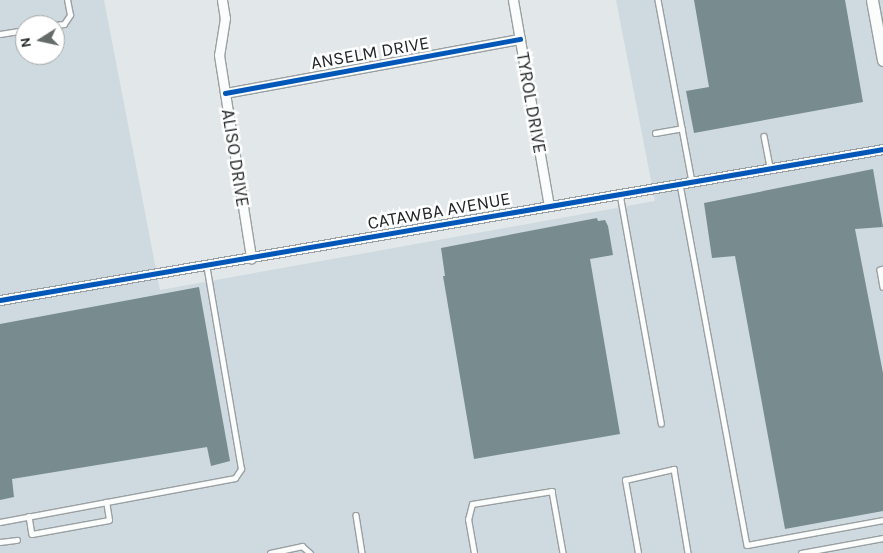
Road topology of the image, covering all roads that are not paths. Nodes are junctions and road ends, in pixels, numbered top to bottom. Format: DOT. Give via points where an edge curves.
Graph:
graph roads {
  1 [pos="67,0"];
  2 [pos="222,0"];
  3 [pos="513,0"];
  4 [pos="658,0"];
  5 [pos="872,0"];
  6 [pos="878,11"];
  7 [pos="65,22"];
  8 [pos="15,32"];
  9 [pos="0,34"];
  10 [pos="520,39"];
  11 [pos="883,60"];
  12 [pos="225,93"];
  13 [pos="682,128"];
  14 [pos="655,133"];
  15 [pos="764,136"];
  16 [pos="883,149"];
  17 [pos="770,168"];
  18 [pos="692,182"];
  19 [pos="680,184"];
  20 [pos="620,194"];
  21 [pos="549,206"];
  22 [pos="251,258"];
  23 [pos="206,265"];
  24 [pos="883,269"];
  25 [pos="883,287"];
  26 [pos="0,300"];
  27 [pos="662,423"];
  28 [pos="106,502"];
  29 [pos="356,515"];
  30 [pos="29,516"];
  31 [pos="883,520"];
  32 [pos="0,522"];
  33 [pos="883,538"];
  34 [pos="18,540"];
  35 [pos="0,542"];
  36 [pos="270,553"];
  37 [pos="310,553"];
  38 [pos="362,553"];
  39 [pos="474,553"];
  40 [pos="563,553"];
  41 [pos="638,553"];
  42 [pos="688,553"];
  43 [pos="801,553"];
  1 -- 7 [label="lane" via="70,15"];
  2 -- 12 [label="street, ALISO DRIVE" via="225,18 219,55"];
  3 -- 10 [label="street, TYROL DRIVE"];
  4 -- 13 [label="lane"];
  5 -- 6 [label="street"];
  6 -- 11 [label="street"];
  8 -- 9 [label="lane"];
  10 -- 12 [label="street, ANSELM DRIVE"];
  10 -- 21 [label="street, TYROL DRIVE"];
  12 -- 22 [label="street, ALISO DRIVE"];
  13 -- 14 [label="lane"];
  13 -- 18 [label="lane"];
  15 -- 17 [label="lane"];
  16 -- 17 [label="street, CATAWBA AVENUE"];
  17 -- 18 [label="street, CATAWBA AVENUE"];
  18 -- 19 [label="street, CATAWBA AVENUE"];
  19 -- 20 [label="street, CATAWBA AVENUE"];
  19 -- 31 [label="lane" via="747,545"];
  20 -- 21 [label="street, CATAWBA AVENUE"];
  20 -- 27 [label="lane"];
  21 -- 22 [label="street, CATAWBA AVENUE"];
  22 -- 23 [label="street, CATAWBA AVENUE"];
  23 -- 26 [label="street, CATAWBA AVENUE"];
  23 -- 28 [label="lane" via="240,469 235,478"];
  24 -- 25 [label="lane" via="880,270"];
  28 -- 30 [label="lane"];
  28 -- 30 [label="lane" via="109,520 32,534"];
  29 -- 38 [label="lane"];
  30 -- 32 [label="lane"];
  33 -- 43 [label="lane"];
  34 -- 35 [label="lane"];
  36 -- 37 [label="lane" via="302,546"];
  39 -- 40 [label="lane" via="468,520 472,504 552,491"];
  41 -- 42 [label="lane" via="625,480 674,469"];
}
